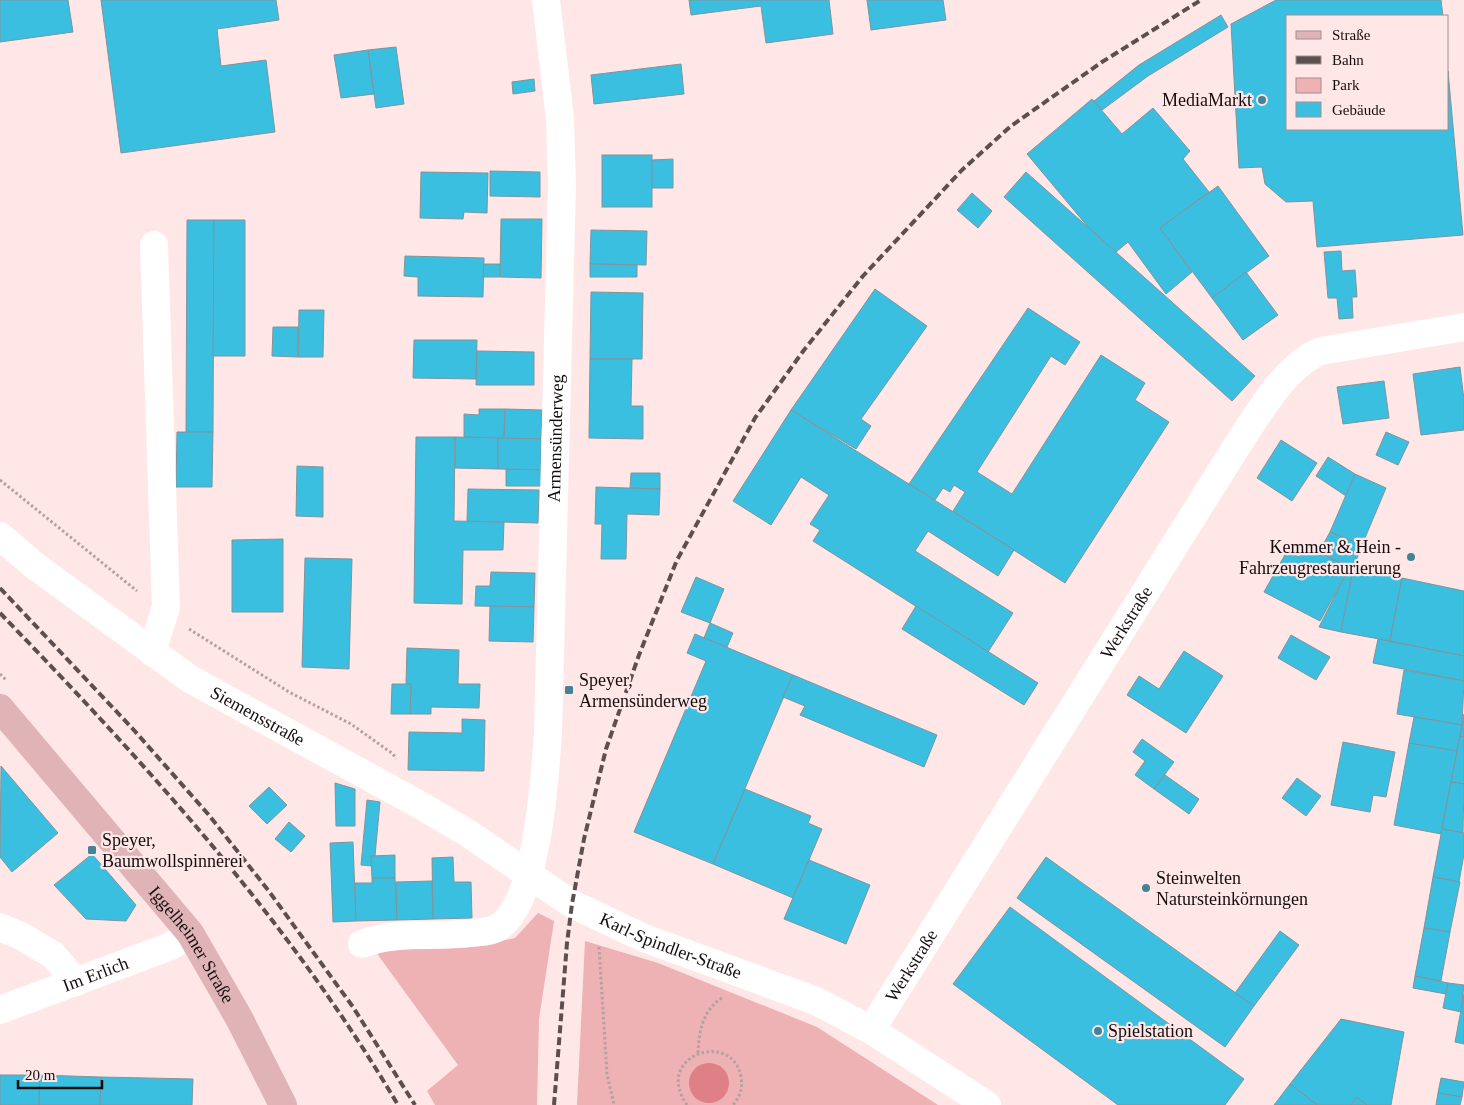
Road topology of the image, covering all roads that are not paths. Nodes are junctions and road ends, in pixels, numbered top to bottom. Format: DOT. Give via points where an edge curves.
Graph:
graph roads {
  1 [pos="546,0"];
  2 [pos="154,245"];
  3 [pos="1464,327"];
  4 [pos="0,536"];
  5 [pos="152,652"];
  6 [pos="0,708"];
  7 [pos="529,877"];
  8 [pos="0,927"];
  9 [pos="190,933"];
  10 [pos="362,944"];
  11 [pos="76,982"];
  12 [pos="0,1010"];
  13 [pos="871,1030"];
  14 [pos="283,1105"];
  15 [pos="986,1105"];
  1 -- 7 [label="street, Armensünderweg" via="560,119 562,240 548,733 543,801"];
  2 -- 5 [label="street" via="166,607"];
  3 -- 13 [label="street, Werkstraße" via="1321,351 1305,359 1280,385 1229,457"];
  4 -- 5 [label="street, Siemensstraße" via="43,572"];
  5 -- 7 [label="street, Siemensstraße" via="208,690 435,814"];
  6 -- 9 [label="main road, Iggelheimer Straße"];
  7 -- 10 [label="street" via="509,915 498,927 468,934 395,935"];
  7 -- 13 [label="street, Karl-Spindler-Straße" via="596,917 816,1001"];
  8 -- 11 [label="street" via="54,955"];
  9 -- 11 [label="street, Im Erlich" via="171,946"];
  9 -- 14 [label="main road, Iggelheimer Straße" via="239,1018"];
  11 -- 12 [label="street, Im Erlich"];
  13 -- 15 [label="street, Karl-Spindler-Straße"];
}
